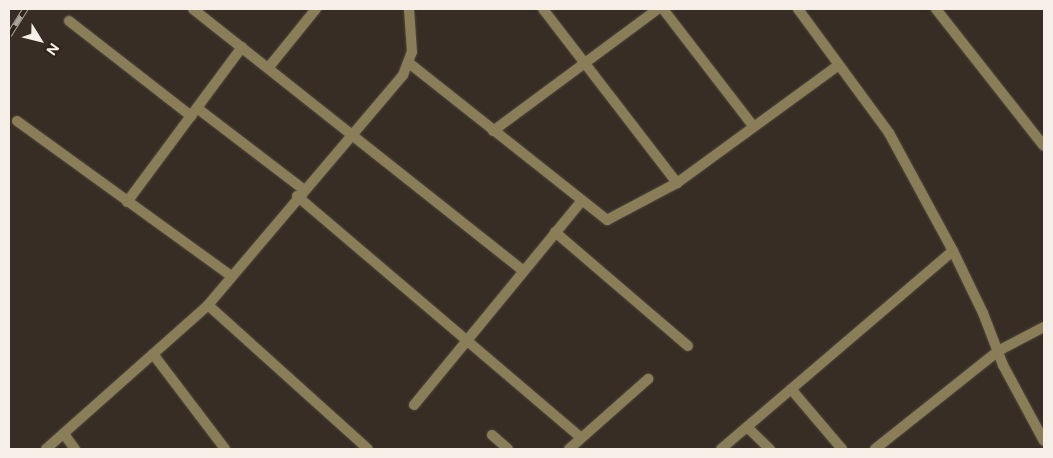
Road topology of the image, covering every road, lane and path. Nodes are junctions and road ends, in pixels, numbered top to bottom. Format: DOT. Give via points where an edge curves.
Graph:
graph roads {
  1 [pos="193,9"];
  2 [pos="316,9"];
  3 [pos="543,9"];
  4 [pos="658,9"];
  5 [pos="663,9"];
  6 [pos="798,9"];
  7 [pos="936,9"];
  8 [pos="407,10"];
  9 [pos="69,21"];
  10 [pos="242,47"];
  11 [pos="409,63"];
  12 [pos="586,64"];
  13 [pos="839,65"];
  14 [pos="269,67"];
  15 [pos="194,112"];
  16 [pos="17,121"];
  17 [pos="753,126"];
  18 [pos="493,132"];
  19 [pos="350,133"];
  20 [pos="1044,146"];
  21 [pos="677,183"];
  22 [pos="300,192"];
  23 [pos="127,202"];
  24 [pos="581,202"];
  25 [pos="555,232"];
  26 [pos="953,251"];
  27 [pos="523,271"];
  28 [pos="231,276"];
  29 [pos="208,305"];
  30 [pos="1044,327"];
  31 [pos="468,340"];
  32 [pos="688,346"];
  33 [pos="998,351"];
  34 [pos="153,354"];
  35 [pos="648,379"];
  36 [pos="791,389"];
  37 [pos="414,405"];
  38 [pos="747,426"];
  39 [pos="64,434"];
  40 [pos="492,435"];
  41 [pos="581,438"];
  42 [pos="1044,441"];
  43 [pos="46,449"];
  44 [pos="75,449"];
  45 [pos="225,449"];
  46 [pos="368,449"];
  47 [pos="508,449"];
  48 [pos="569,449"];
  49 [pos="721,449"];
  50 [pos="770,449"];
  51 [pos="842,449"];
  52 [pos="875,449"];
  1 -- 10 [label="street"];
  2 -- 14 [label="street"];
  3 -- 12 [label="street"];
  4 -- 12 [label="street"];
  5 -- 17 [label="street"];
  6 -- 13 [label="street"];
  7 -- 20 [label="street"];
  8 -- 11 [label="street" via="412,52"];
  9 -- 15 [label="street"];
  10 -- 14 [label="street"];
  10 -- 15 [label="street"];
  11 -- 18 [label="street"];
  11 -- 19 [label="street"];
  12 -- 18 [label="street"];
  12 -- 21 [label="street"];
  13 -- 17 [label="street"];
  13 -- 26 [label="street" via="889,133"];
  14 -- 19 [label="street"];
  15 -- 22 [label="street"];
  15 -- 23 [label="street"];
  16 -- 23 [label="street"];
  17 -- 21 [label="street"];
  18 -- 24 [label="street"];
  19 -- 22 [label="street"];
  19 -- 27 [label="street"];
  21 -- 24 [label="street" via="607,220"];
  22 -- 28 [label="street"];
  22 -- 31 [label="street"];
  23 -- 28 [label="street"];
  24 -- 25 [label="street"];
  25 -- 27 [label="street"];
  25 -- 32 [label="street"];
  26 -- 33 [label="street"];
  26 -- 36 [label="street"];
  27 -- 31 [label="street"];
  28 -- 29 [label="street"];
  29 -- 34 [label="street"];
  29 -- 46 [label="street"];
  30 -- 33 [label="street"];
  31 -- 37 [label="street"];
  31 -- 41 [label="street"];
  33 -- 42 [label="street"];
  33 -- 52 [label="street"];
  34 -- 39 [label="street"];
  34 -- 45 [label="street"];
  35 -- 41 [label="street"];
  36 -- 38 [label="street"];
  36 -- 51 [label="street"];
  38 -- 49 [label="street"];
  38 -- 50 [label="street"];
  39 -- 43 [label="street"];
  39 -- 44 [label="street"];
  40 -- 47 [label="street"];
  41 -- 48 [label="street"];
}
